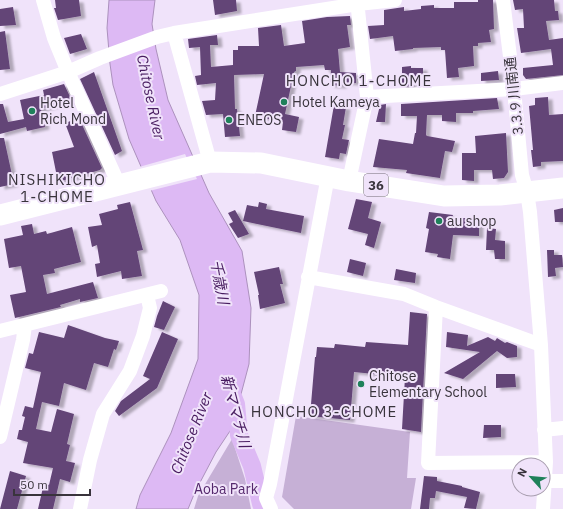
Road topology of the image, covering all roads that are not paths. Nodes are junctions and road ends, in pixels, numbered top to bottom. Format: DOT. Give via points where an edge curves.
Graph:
graph roads {
  1 [pos="43,0"];
  2 [pos="395,0"];
  3 [pos="503,0"];
  4 [pos="357,2"];
  5 [pos="174,33"];
  6 [pos="68,72"];
  7 [pos="563,83"];
  8 [pos="514,90"];
  9 [pos="0,94"];
  10 [pos="367,97"];
  11 [pos="201,164"];
  12 [pos="328,176"];
  13 [pos="349,181"];
  14 [pos="128,183"];
  15 [pos="563,188"];
  16 [pos="527,192"];
  17 [pos="0,215"];
  18 [pos="308,277"];
  19 [pos="436,307"];
  20 [pos="25,325"];
  21 [pos="0,331"];
  22 [pos="541,345"];
  23 [pos="563,428"];
  24 [pos="544,430"];
  25 [pos="0,437"];
  26 [pos="546,457"];
  27 [pos="511,462"];
  28 [pos="551,481"];
  29 [pos="563,481"];
  30 [pos="80,509"];
  31 [pos="272,509"];
  1 -- 6 [label="street" via="54,38"];
  2 -- 4 [label="street"];
  3 -- 8 [label="street, 3.3.9 川南通"];
  4 -- 5 [label="street"];
  4 -- 10 [label="street"];
  5 -- 6 [label="street" via="157,37"];
  5 -- 11 [label="street"];
  6 -- 9 [label="street"];
  6 -- 14 [label="street"];
  7 -- 8 [label="street"];
  8 -- 10 [label="street"];
  8 -- 16 [label="street, 3.3.9 川南通" via="522,175"];
  10 -- 13 [label="street"];
  11 -- 12 [label="highway, 36" via="261,163"];
  11 -- 14 [label="highway, 36"];
  12 -- 13 [label="highway, 36"];
  12 -- 18 [label="street"];
  13 -- 16 [label="highway, 36" via="444,196"];
  14 -- 17 [label="highway, 36"];
  15 -- 16 [label="highway, 36"];
  16 -- 22 [label="street, 3.3.9 川南通"];
  18 -- 19 [label="street" via="404,294"];
  18 -- 31 [label="street" via="266,498"];
  19 -- 22 [label="street"];
  19 -- 27 [label="street" via="428,463"];
  20 -- 21 [label="street"];
  20 -- 25 [label="street"];
  20 -- 30 [label="street" via="154,293 143,336 130,371 103,414"];
  22 -- 24 [label="street, 3.3.9 川南通"];
  23 -- 24 [label="street"];
  24 -- 26 [label="street, 3.3.9 川南通"];
  28 -- 29 [label="street"];
}
